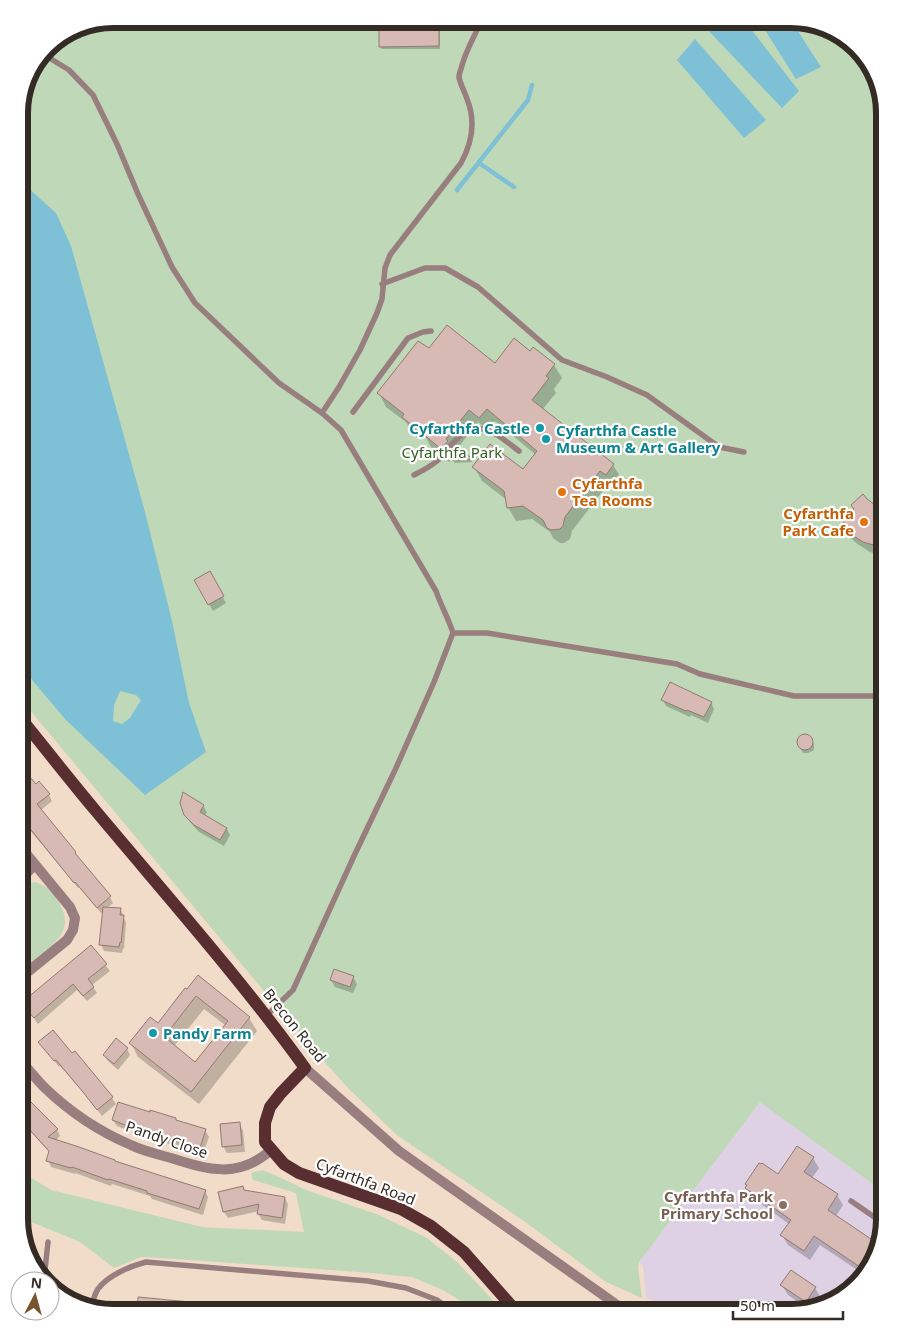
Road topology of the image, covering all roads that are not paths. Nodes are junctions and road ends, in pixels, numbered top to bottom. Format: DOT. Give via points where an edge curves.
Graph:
graph roads {
  1 [pos="478,28"];
  2 [pos="48,57"];
  3 [pos="382,284"];
  4 [pos="431,331"];
  5 [pos="353,412"];
  6 [pos="322,413"];
  7 [pos="519,451"];
  8 [pos="744,452"];
  9 [pos="414,475"];
  10 [pos="452,634"];
  11 [pos="876,696"];
  12 [pos="28,727"];
  13 [pos="28,856"];
  14 [pos="35,865"];
  15 [pos="28,872"];
  16 [pos="28,972"];
  17 [pos="267,1015"];
  18 [pos="28,1068"];
  19 [pos="305,1068"];
  20 [pos="271,1150"];
  21 [pos="851,1201"];
  22 [pos="876,1218"];
  23 [pos="48,1242"];
  24 [pos="45,1270"];
  25 [pos="94,1301"];
  26 [pos="442,1303"];
  27 [pos="510,1304"];
  28 [pos="615,1304"];
  1 -- 3 [label="lane" via="467,48 459,77 472,116 467,153 390,255"];
  2 -- 6 [label="lane" via="69,70 93,95 172,267 195,303 279,383"];
  3 -- 6 [label="lane" via="382,299 377,313 352,365"];
  3 -- 8 [label="lane" via="426,268 445,268 478,287 562,360 647,395 719,447"];
  4 -- 5 [label="lane" via="408,338"];
  6 -- 10 [label="lane" via="341,430 364,468 436,591"];
  7 -- 9 [label="lane" via="496,434 481,428 466,430 437,461"];
  10 -- 11 [label="lane" via="487,633 677,664 700,674 794,696"];
  10 -- 17 [label="lane" via="396,768 293,990"];
  12 -- 17 [label="main road, Brecon Road"];
  13 -- 14 [label="street"];
  14 -- 15 [label="street"];
  14 -- 16 [label="street" via="70,907 75,918 67,940"];
  17 -- 19 [label="main road, Brecon Road"];
  18 -- 20 [label="street, Pandy Close" via="46,1089 72,1110 100,1130 132,1146 205,1169 227,1170 247,1165"];
  19 -- 20 [label="main road" via="270,1107 265,1123 266,1142"];
  19 -- 28 [label="street, Brecon Road" via="399,1151"];
  20 -- 27 [label="main road, Cyfarthfa Road" via="299,1174 401,1209 431,1226 464,1252"];
  21 -- 22 [label="lane"];
  23 -- 24 [label="lane"];
  25 -- 26 [label="lane" via="98,1289 109,1279 146,1262 368,1281 406,1288"];
}
